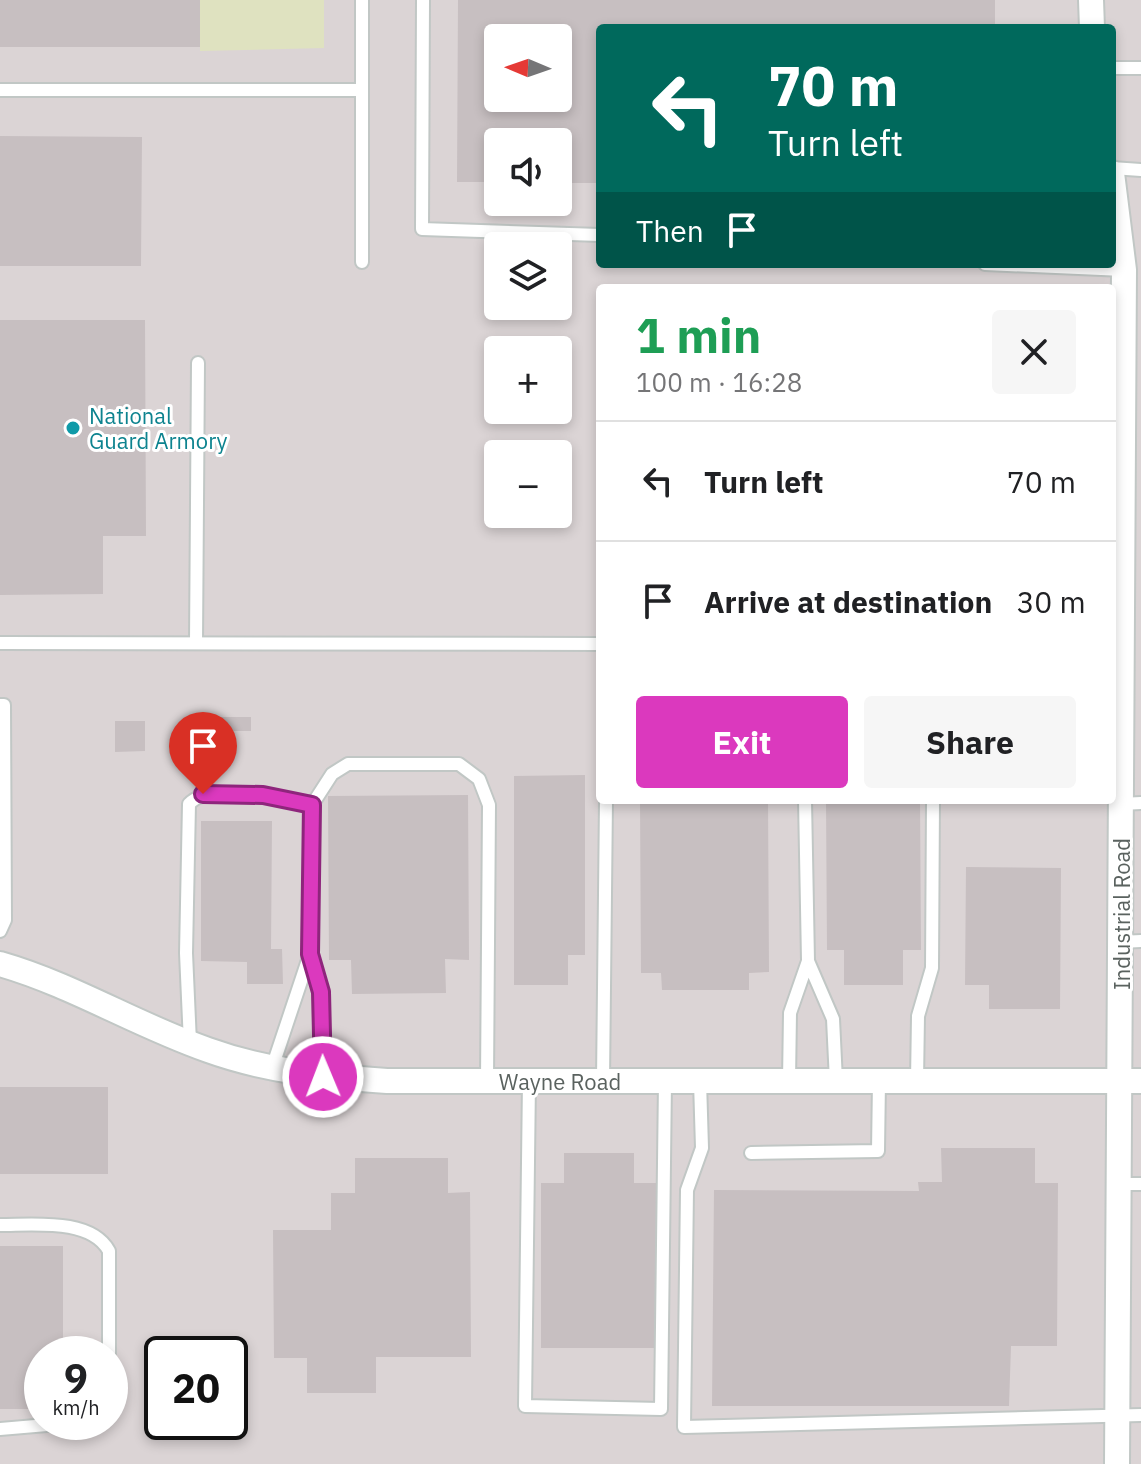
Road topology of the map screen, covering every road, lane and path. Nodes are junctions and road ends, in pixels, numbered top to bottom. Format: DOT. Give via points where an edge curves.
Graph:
graph roads {
  1 [pos="362,0"];
  2 [pos="423,0"];
  3 [pos="1091,0"];
  4 [pos="1092,24"];
  5 [pos="1116,68"];
  6 [pos="1141,68"];
  7 [pos="0,90"];
  8 [pos="362,90"];
  9 [pos="1116,170"];
  10 [pos="1141,170"];
  11 [pos="1116,203"];
  12 [pos="596,235"];
  13 [pos="362,262"];
  14 [pos="1078,268"];
  15 [pos="1124,270"];
  16 [pos="1133,318"];
  17 [pos="198,363"];
  18 [pos="0,643"];
  19 [pos="196,643"];
  20 [pos="596,644"];
  21 [pos="0,705"];
  22 [pos="1131,803"];
  23 [pos="606,804"];
  24 [pos="805,804"];
  25 [pos="933,804"];
  26 [pos="312,805"];
  27 [pos="0,931"];
  28 [pos="1131,942"];
  29 [pos="310,954"];
  30 [pos="808,961"];
  31 [pos="0,964"];
  32 [pos="190,1043"];
  33 [pos="272,1068"];
  34 [pos="323,1077"];
  35 [pos="487,1081"];
  36 [pos="529,1081"];
  37 [pos="603,1081"];
  38 [pos="665,1081"];
  39 [pos="700,1081"];
  40 [pos="789,1081"];
  41 [pos="836,1081"];
  42 [pos="879,1081"];
  43 [pos="917,1081"];
  44 [pos="1130,1081"];
  45 [pos="751,1153"];
  46 [pos="1130,1184"];
  47 [pos="0,1225"];
  48 [pos="109,1336"];
  49 [pos="1129,1415"];
  50 [pos="24,1427"];
  51 [pos="0,1429"];
  52 [pos="1117,1464"];
  1 -- 8 [label="lane"];
  2 -- 12 [label="lane" via="422,229"];
  3 -- 4 [label="street"];
  5 -- 6 [label="lane"];
  7 -- 8 [label="lane"];
  8 -- 13 [label="lane"];
  9 -- 10 [label="lane"];
  11 -- 15 [label="street, Industrial Road"];
  14 -- 15 [label="lane"];
  15 -- 16 [label="street, Industrial Road"];
  16 -- 22 [label="street, Industrial Road" via="1127,678"];
  17 -- 19 [label="lane"];
  18 -- 19 [label="lane"];
  19 -- 20 [label="lane"];
  21 -- 27 [label="lane" via="5,920"];
  22 -- 28 [label="street, Industrial Road"];
  23 -- 37 [label="lane"];
  24 -- 30 [label="lane"];
  25 -- 43 [label="lane" via="932,968 918,1016"];
  26 -- 29 [label="lane"];
  26 -- 32 [label="lane" via="263,795 203,794 189,804"];
  26 -- 35 [label="lane" via="332,774 348,764 459,764 479,779 489,805"];
  28 -- 44 [label="street, Industrial Road"];
  29 -- 33 [label="lane"];
  29 -- 34 [label="lane" via="321,992"];
  30 -- 40 [label="lane" via="790,1013"];
  30 -- 41 [label="lane" via="833,1019"];
  31 -- 32 [label="street, Wayne Road" via="66,986"];
  32 -- 33 [label="street, Wayne Road"];
  33 -- 34 [label="street, Wayne Road"];
  34 -- 35 [label="street, Wayne Road"];
  35 -- 36 [label="street, Wayne Road"];
  36 -- 37 [label="street, Wayne Road"];
  36 -- 38 [label="lane" via="525,1406 661,1409"];
  37 -- 38 [label="street, Wayne Road"];
  38 -- 39 [label="street, Wayne Road"];
  39 -- 40 [label="street, Wayne Road"];
  39 -- 49 [label="lane" via="702,1148 687,1190 684,1427"];
  40 -- 41 [label="street, Wayne Road"];
  41 -- 42 [label="street, Wayne Road"];
  42 -- 43 [label="street, Wayne Road"];
  42 -- 45 [label="lane" via="878,1151"];
  43 -- 44 [label="street, Wayne Road"];
  44 -- 46 [label="street, Industrial Road"];
  46 -- 49 [label="street, Industrial Road"];
  47 -- 48 [label="lane" via="39,1225 93,1232 102,1238 109,1251"];
  49 -- 52 [label="street, Industrial Road"];
  50 -- 51 [label="lane"];
}
